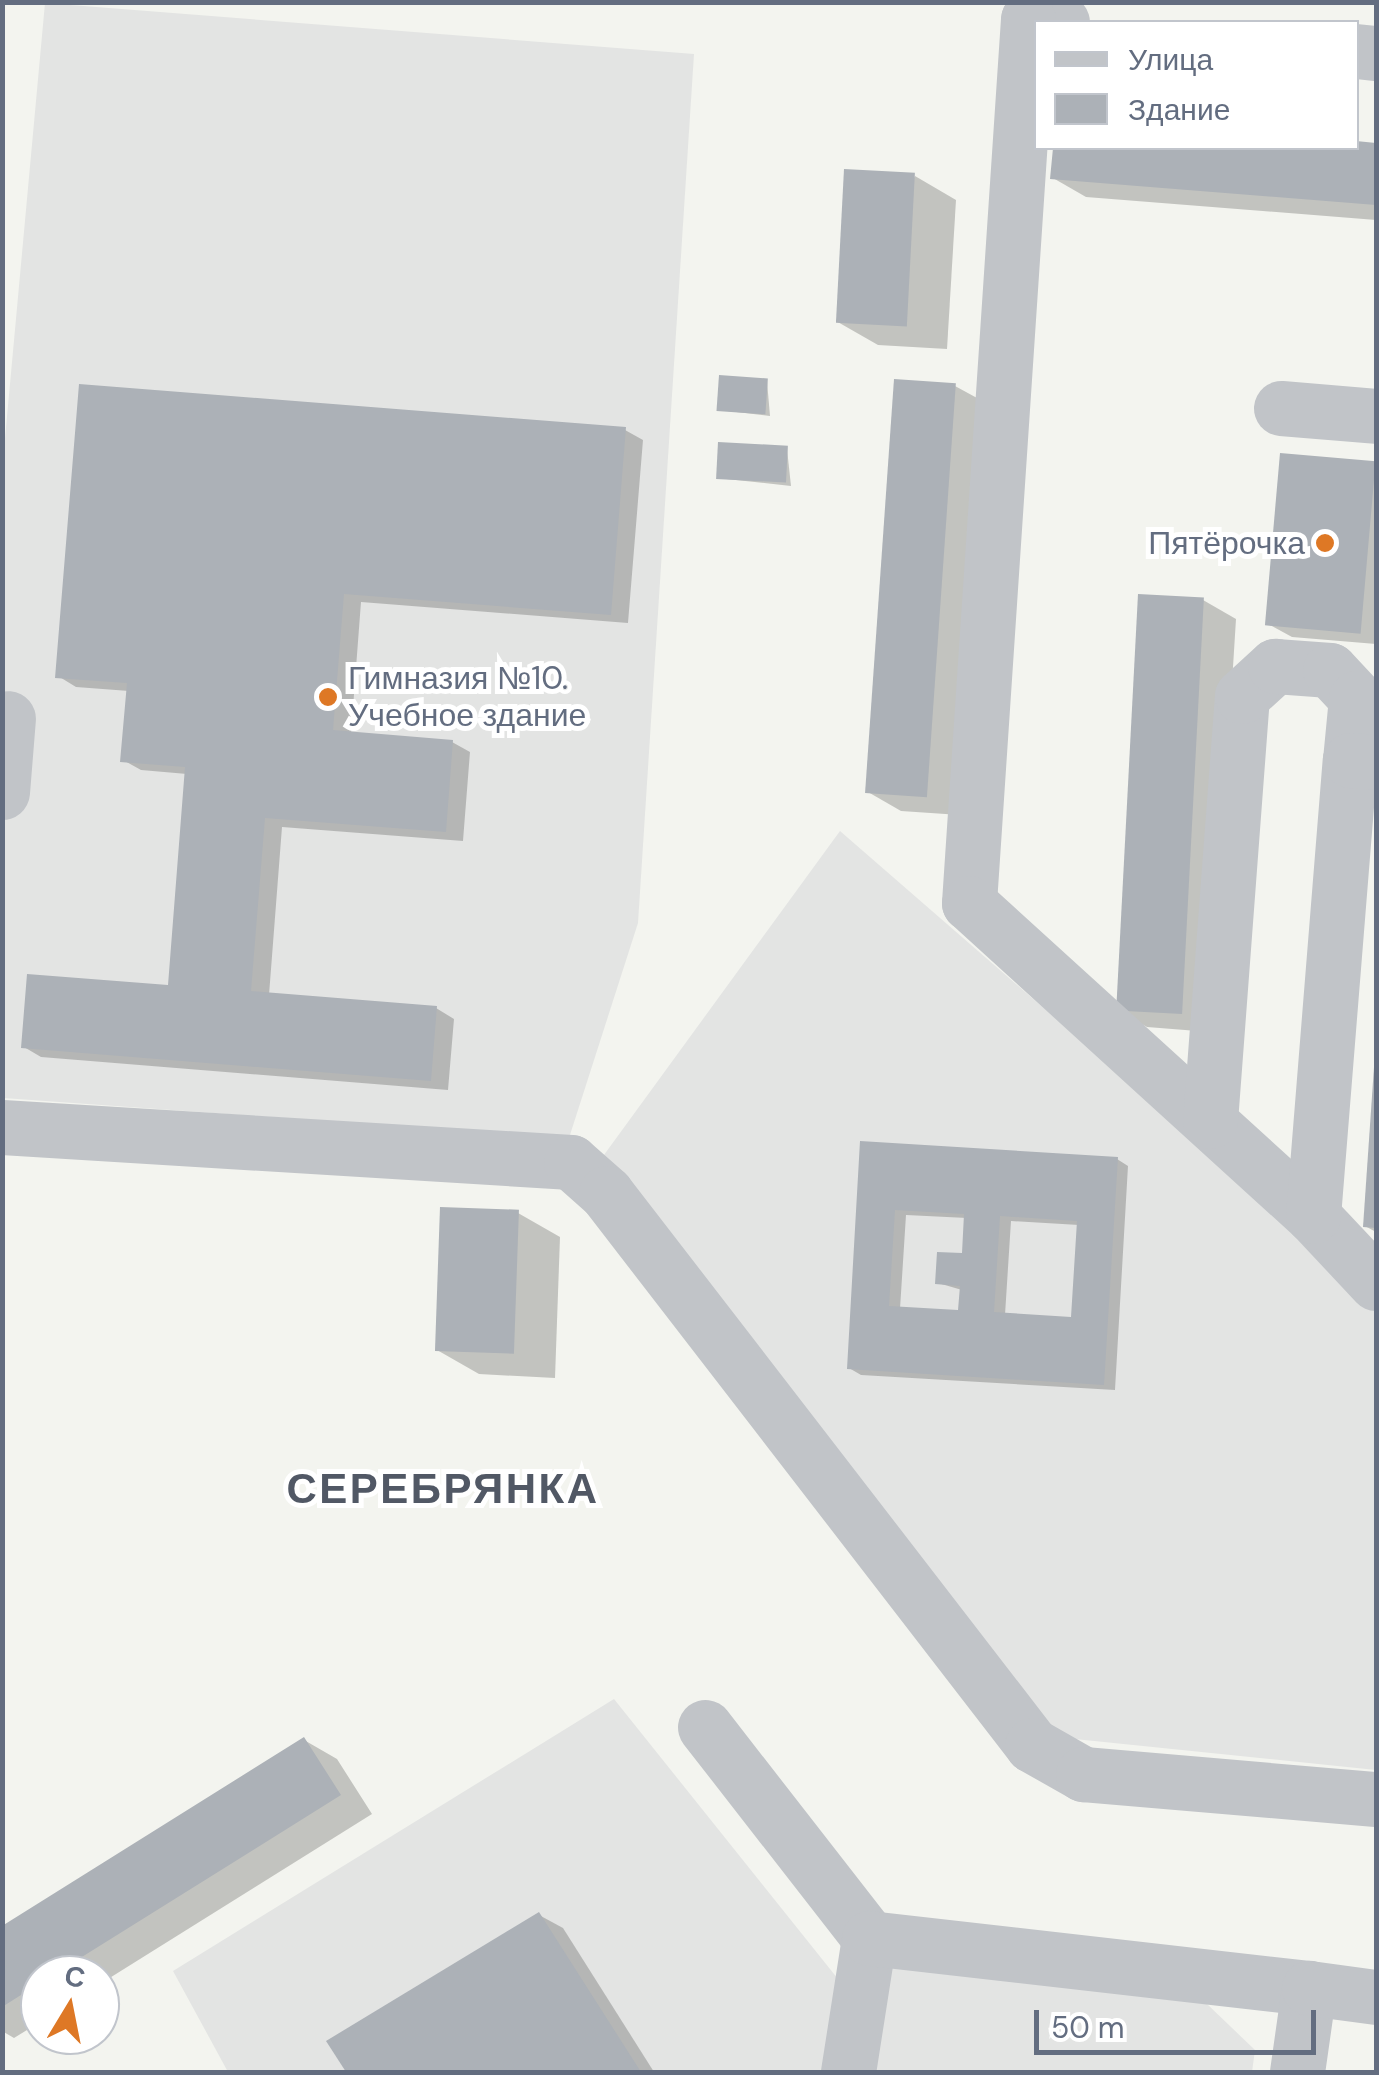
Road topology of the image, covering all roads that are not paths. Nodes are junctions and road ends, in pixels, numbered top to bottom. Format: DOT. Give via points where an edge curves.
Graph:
graph roads {
  1 [pos="1034,90"];
  2 [pos="1281,408"];
  3 [pos="1376,416"];
  4 [pos="8,718"];
  5 [pos="1363,761"];
  6 [pos="2,792"];
  7 [pos="1210,1121"];
  8 [pos="2,1127"];
  9 [pos="1313,1216"];
  10 [pos="1376,1282"];
  11 [pos="705,1728"];
  12 [pos="1376,1799"];
  13 [pos="869,1938"];
  14 [pos="1309,1988"];
  15 [pos="1376,1998"];
  16 [pos="848,2072"];
  17 [pos="1297,2072"];
  1 -- 7 [label="lane" via="969,903"];
  2 -- 3 [label="lane"];
  4 -- 6 [label="lane"];
  5 -- 7 [label="lane" via="1356,698 1330,670 1275,666 1242,696"];
  5 -- 9 [label="lane"];
  7 -- 9 [label="lane"];
  8 -- 12 [label="lane" via="570,1162 606,1193 1032,1745 1083,1774"];
  9 -- 10 [label="lane"];
  11 -- 13 [label="lane"];
  13 -- 14 [label="lane"];
  13 -- 16 [label="lane"];
  14 -- 15 [label="lane"];
  14 -- 17 [label="lane"];
}
